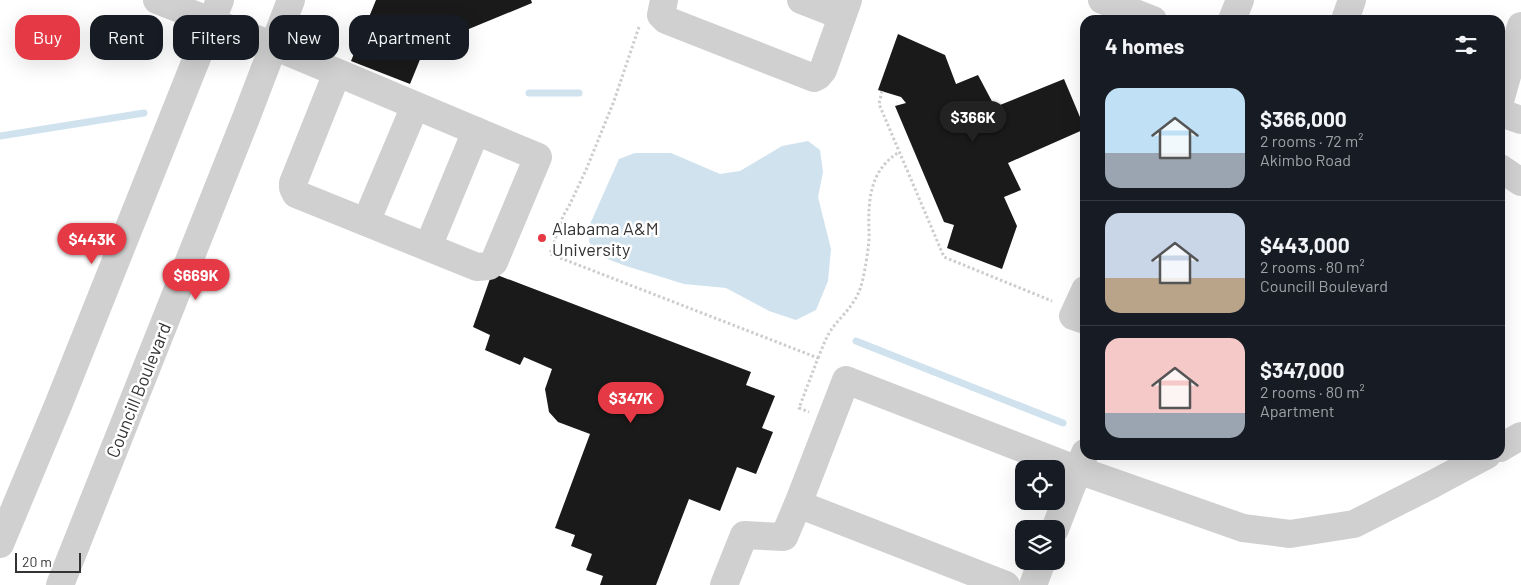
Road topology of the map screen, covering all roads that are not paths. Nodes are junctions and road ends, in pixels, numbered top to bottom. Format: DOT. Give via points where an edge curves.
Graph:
graph roads {
  1 [pos="157,0"];
  2 [pos="291,0"];
  3 [pos="664,0"];
  4 [pos="801,0"];
  5 [pos="1102,0"];
  6 [pos="1240,0"];
  7 [pos="1352,0"];
  8 [pos="845,8"];
  9 [pos="216,11"];
  10 [pos="285,15"];
  11 [pos="1140,15"];
  12 [pos="1234,15"];
  13 [pos="1347,15"];
  14 [pos="1521,26"];
  15 [pos="269,43"];
  16 [pos="269,59"];
  17 [pos="307,60"];
  18 [pos="337,73"];
  19 [pos="1505,83"];
  20 [pos="415,106"];
  21 [pos="1505,114"];
  22 [pos="1521,120"];
  23 [pos="476,132"];
  24 [pos="1505,171"];
  25 [pos="1521,182"];
  26 [pos="366,222"];
  27 [pos="428,247"];
  28 [pos="1080,301"];
  29 [pos="1080,318"];
  30 [pos="1521,436"];
  31 [pos="1505,445"];
  32 [pos="1478,460"];
  33 [pos="1082,462"];
  34 [pos="798,504"];
  35 [pos="1059,520"];
  36 [pos="0,544"];
  37 [pos="1039,570"];
  38 [pos="60,585"];
  39 [pos="724,585"];
  40 [pos="1006,585"];
  41 [pos="1033,585"];
  1 -- 9 [label="street"];
  2 -- 10 [label="street, Councill Boulevard"];
  3 -- 8 [label="street" via="661,15 666,20 814,78 824,70"];
  4 -- 8 [label="street"];
  5 -- 11 [label="street"];
  6 -- 12 [label="street"];
  7 -- 13 [label="street"];
  9 -- 15 [label="street"];
  9 -- 36 [label="street"];
  14 -- 19 [label="street"];
  16 -- 38 [label="street, Councill Boulevard"];
  17 -- 18 [label="street"];
  18 -- 20 [label="street"];
  18 -- 26 [label="street" via="293,188 296,194"];
  20 -- 23 [label="street"];
  20 -- 26 [label="street"];
  21 -- 22 [label="street"];
  23 -- 27 [label="street"];
  23 -- 27 [label="street" via="538,158 494,262 477,268"];
  24 -- 25 [label="street"];
  26 -- 27 [label="street"];
  28 -- 29 [label="street" via="1073,316"];
  30 -- 31 [label="street"];
  32 -- 33 [label="street" via="1354,524 1290,534 1243,528"];
  33 -- 34 [label="street" via="846,380"];
  33 -- 35 [label="street"];
  34 -- 39 [label="street" via="784,537 744,535"];
  34 -- 40 [label="street"];
  37 -- 41 [label="street"];
}
